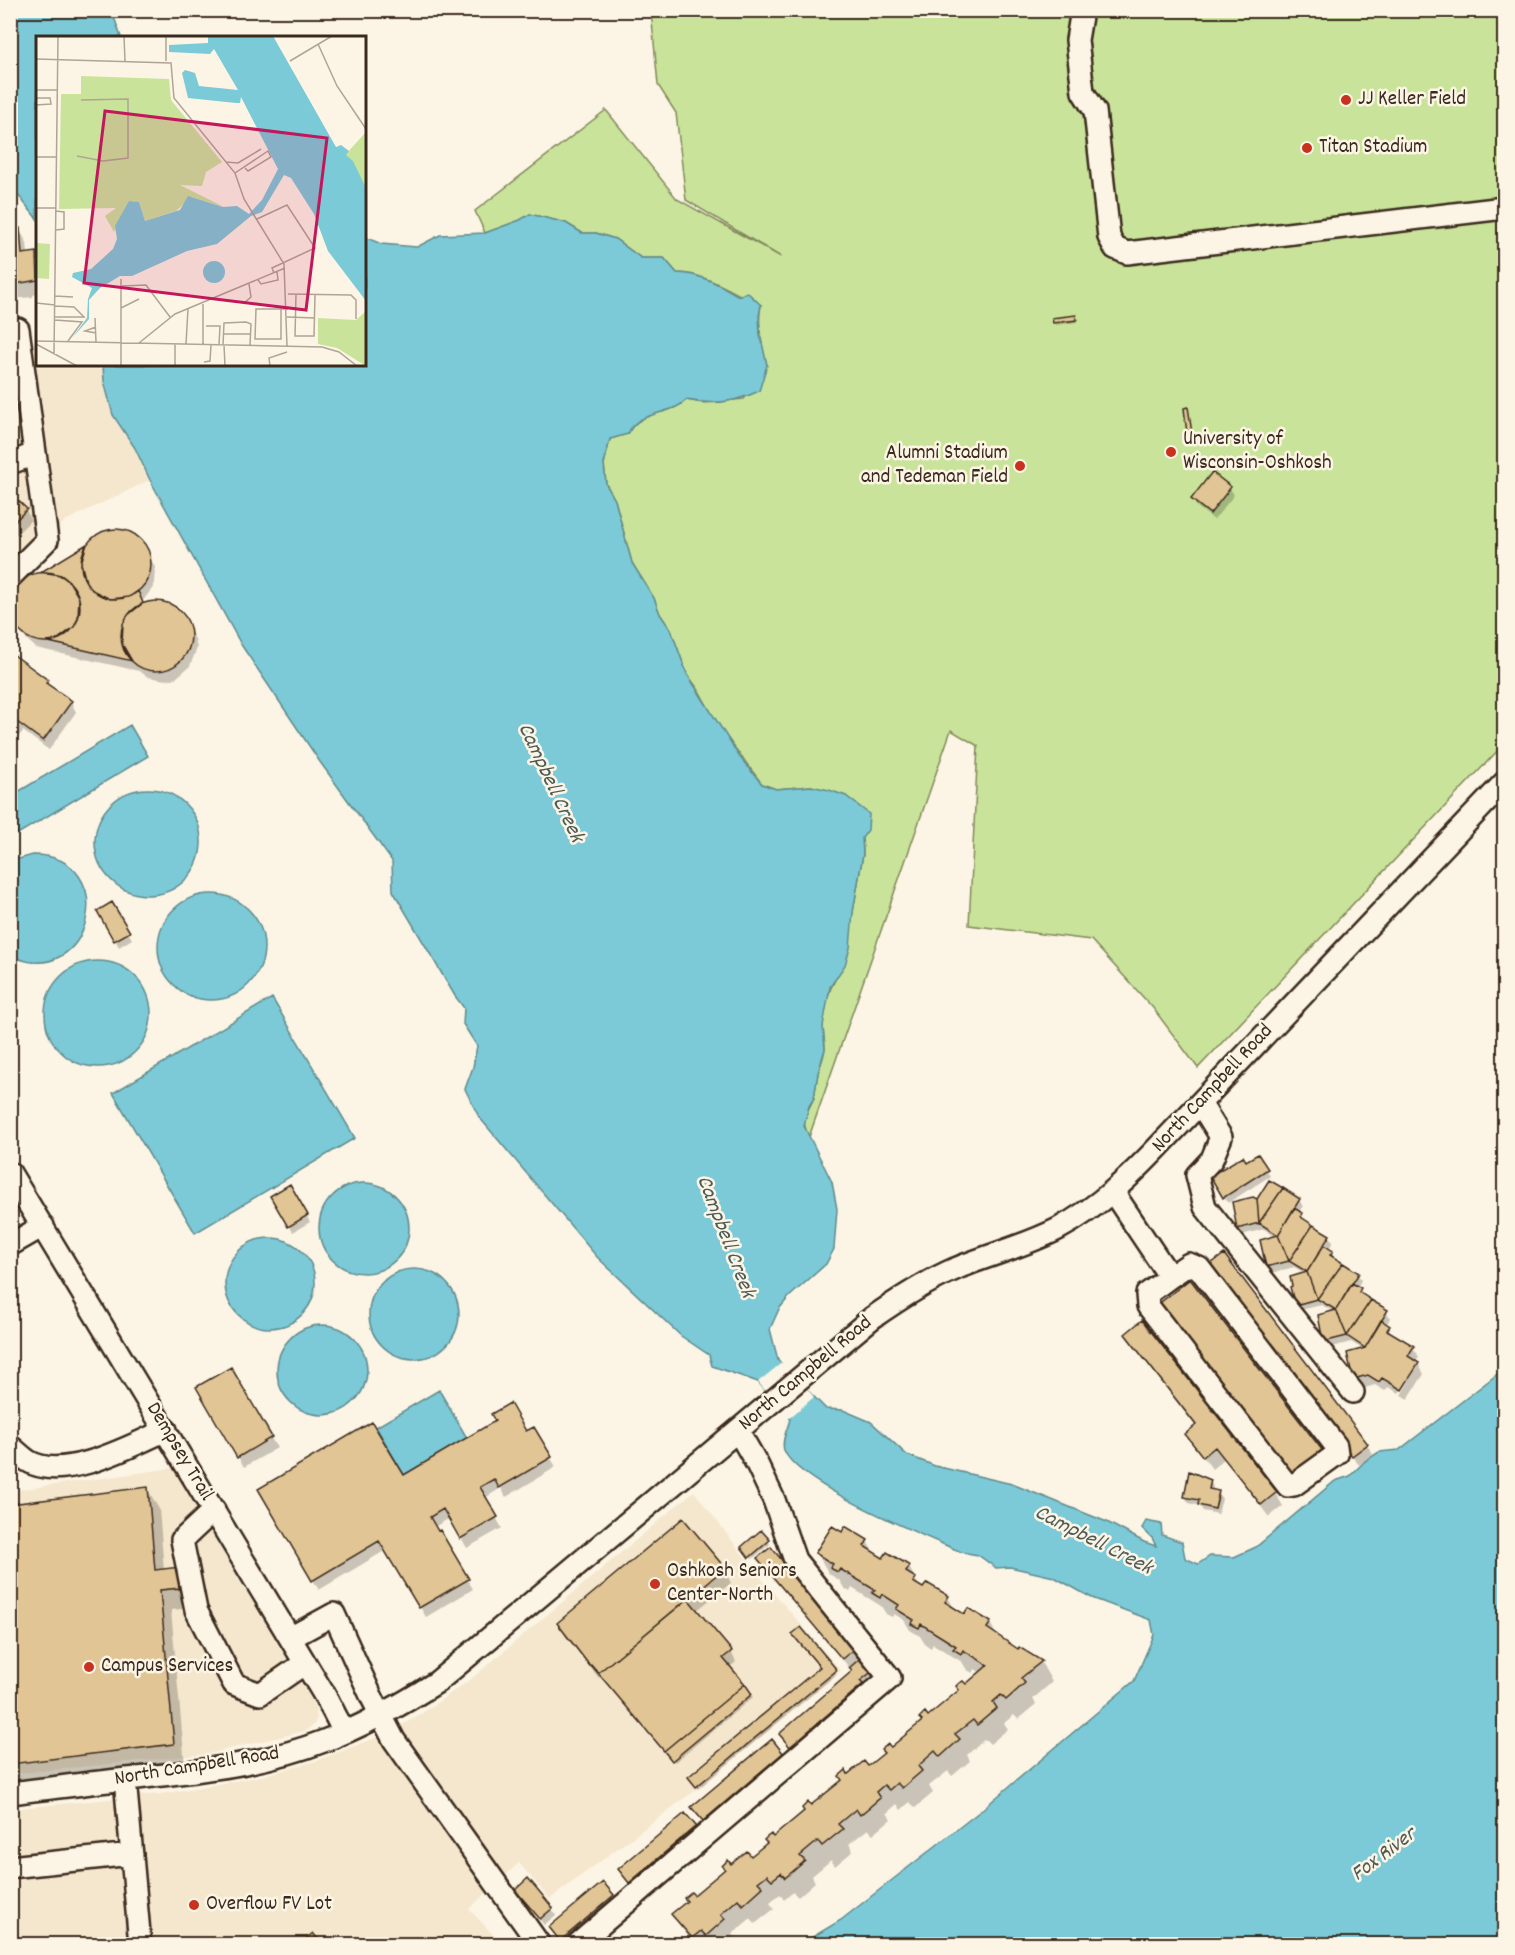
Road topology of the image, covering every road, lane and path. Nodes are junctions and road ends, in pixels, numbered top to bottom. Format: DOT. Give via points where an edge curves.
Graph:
graph roads {
  1 [pos="1082,10"];
  2 [pos="1504,208"];
  3 [pos="22,329"];
  4 [pos="35,454"];
  5 [pos="10,462"];
  6 [pos="10,577"];
  7 [pos="1504,783"];
  8 [pos="1200,1103"];
  9 [pos="10,1173"];
  10 [pos="1113,1192"];
  11 [pos="43,1226"];
  12 [pos="10,1245"];
  13 [pos="1170,1277"];
  14 [pos="1353,1392"];
  15 [pos="166,1430"];
  16 [pos="738,1431"];
  17 [pos="10,1446"];
  18 [pos="214,1510"];
  19 [pos="290,1638"];
  20 [pos="305,1663"];
  21 [pos="381,1716"];
  22 [pos="345,1732"];
  23 [pos="126,1779"];
  24 [pos="10,1793"];
  25 [pos="132,1854"];
  26 [pos="10,1867"];
  27 [pos="140,1944"];
  28 [pos="539,1944"];
  29 [pos="578,1944"];
  1 -- 2 [label="street" via="1077,40 1083,92 1095,111 1109,237 1115,248 1127,253"];
  3 -- 4 [label="street"];
  4 -- 5 [label="street"];
  4 -- 6 [label="street" via="47,540"];
  7 -- 8 [label="street, North Campbell Road"];
  8 -- 10 [label="street, North Campbell Road"];
  8 -- 14 [label="street" via="1221,1137 1212,1159 1197,1176 1205,1207"];
  9 -- 11 [label="street, Dempsey Trail"];
  10 -- 13 [label="street"];
  10 -- 16 [label="street, North Campbell Road" via="1054,1231 916,1288 872,1318"];
  11 -- 12 [label="street"];
  11 -- 15 [label="street, Dempsey Trail"];
  13 -- 13 [label="street" via="1189,1264 1199,1268 1336,1446 1337,1454 1288,1486 1148,1306 1147,1294"];
  15 -- 17 [label="street" via="104,1458 56,1469 30,1462"];
  15 -- 18 [label="street, Dempsey Trail"];
  16 -- 21 [label="street, North Campbell Road" via="461,1664"];
  16 -- 29 [label="street" via="774,1500 795,1560 890,1677"];
  18 -- 19 [label="street, Dempsey Trail"];
  18 -- 20 [label="street" via="182,1540 196,1610 234,1684 260,1694"];
  19 -- 20 [label="street, Dempsey Trail"];
  19 -- 21 [label="street" via="334,1614"];
  20 -- 22 [label="street, Dempsey Trail"];
  21 -- 22 [label="street, North Campbell Road"];
  21 -- 28 [label="street"];
  22 -- 23 [label="street, North Campbell Road" via="258,1761"];
  23 -- 24 [label="street, North Campbell Road"];
  23 -- 25 [label="street"];
  25 -- 26 [label="street"];
  25 -- 27 [label="street"];
}
